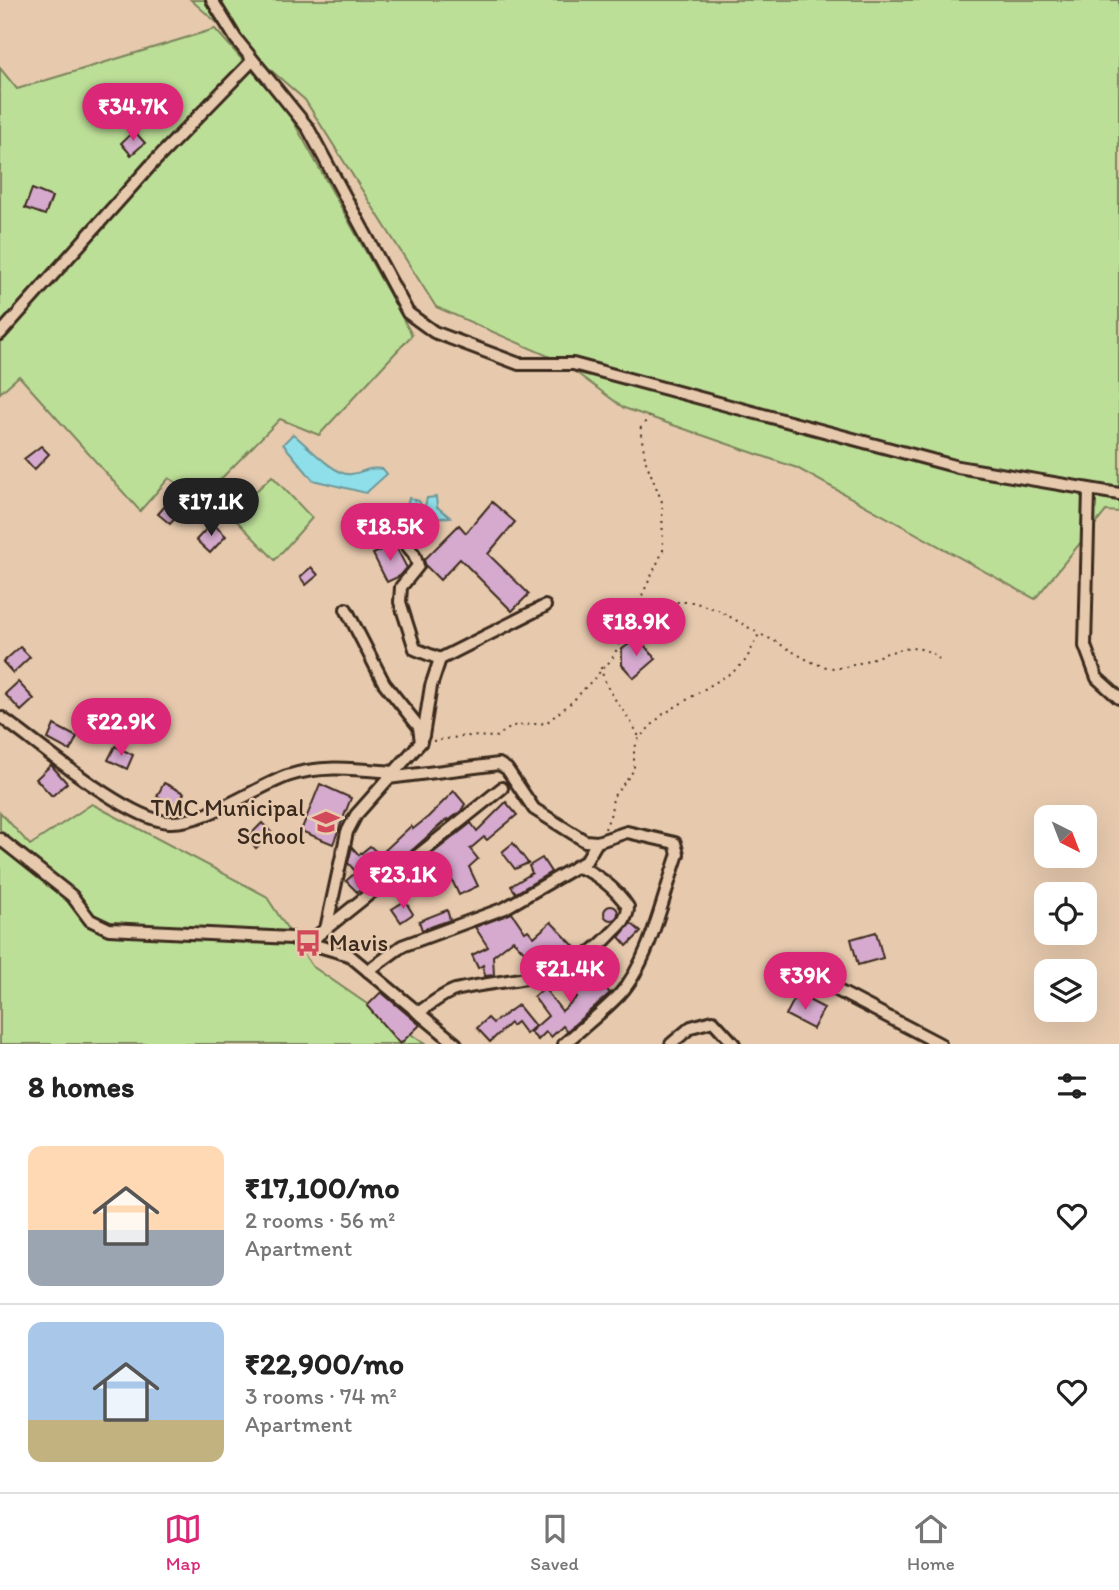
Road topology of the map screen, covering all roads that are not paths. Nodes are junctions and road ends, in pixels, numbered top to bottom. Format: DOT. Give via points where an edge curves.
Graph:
graph roads {
  1 [pos="212,0"];
  2 [pos="252,61"];
  3 [pos="0,334"];
  4 [pos="1089,491"];
  5 [pos="1119,494"];
  6 [pos="378,537"];
  7 [pos="545,606"];
  8 [pos="346,609"];
  9 [pos="440,659"];
  10 [pos="1119,698"];
  11 [pos="2,718"];
  12 [pos="421,743"];
  13 [pos="390,775"];
  14 [pos="502,788"];
  15 [pos="0,839"];
  16 [pos="597,842"];
  17 [pos="575,867"];
  18 [pos="326,929"];
  19 [pos="308,943"];
  20 [pos="368,971"];
  21 [pos="829,986"];
  22 [pos="418,1013"];
  23 [pos="456,1044"];
  24 [pos="564,1044"];
  25 [pos="671,1044"];
  26 [pos="734,1044"];
  27 [pos="940,1044"];
  1 -- 2 [label="street"];
  2 -- 3 [label="street" via="151,165"];
  2 -- 4 [label="street" via="308,128 398,299 420,324 435,332 519,364 573,364 958,467"];
  4 -- 5 [label="street"];
  4 -- 10 [label="street" via="1085,646 1097,678"];
  6 -- 9 [label="street" via="400,537 414,554 418,566 401,587 400,602 415,649"];
  7 -- 9 [label="street"];
  8 -- 12 [label="street" via="384,683 419,727"];
  9 -- 12 [label="street"];
  11 -- 13 [label="street" via="104,791 151,818 168,822 205,814 313,769"];
  12 -- 13 [label="street"];
  13 -- 16 [label="street" via="499,764 542,815 585,841"];
  13 -- 18 [label="street" via="347,832"];
  14 -- 18 [label="street"];
  15 -- 19 [label="street" via="72,896 90,920 109,929 291,938"];
  16 -- 17 [label="street" via="589,858"];
  16 -- 24 [label="street" via="626,832 671,840 678,855 630,981"];
  17 -- 20 [label="street" via="505,908 402,946"];
  17 -- 22 [label="street" via="593,874 628,907 625,919 600,947 547,974 453,991"];
  18 -- 19 [label="street"];
  19 -- 20 [label="street" via="349,955"];
  20 -- 22 [label="street"];
  21 -- 27 [label="street"];
  22 -- 23 [label="street"];
  25 -- 26 [label="street" via="691,1027 713,1021"];
}
